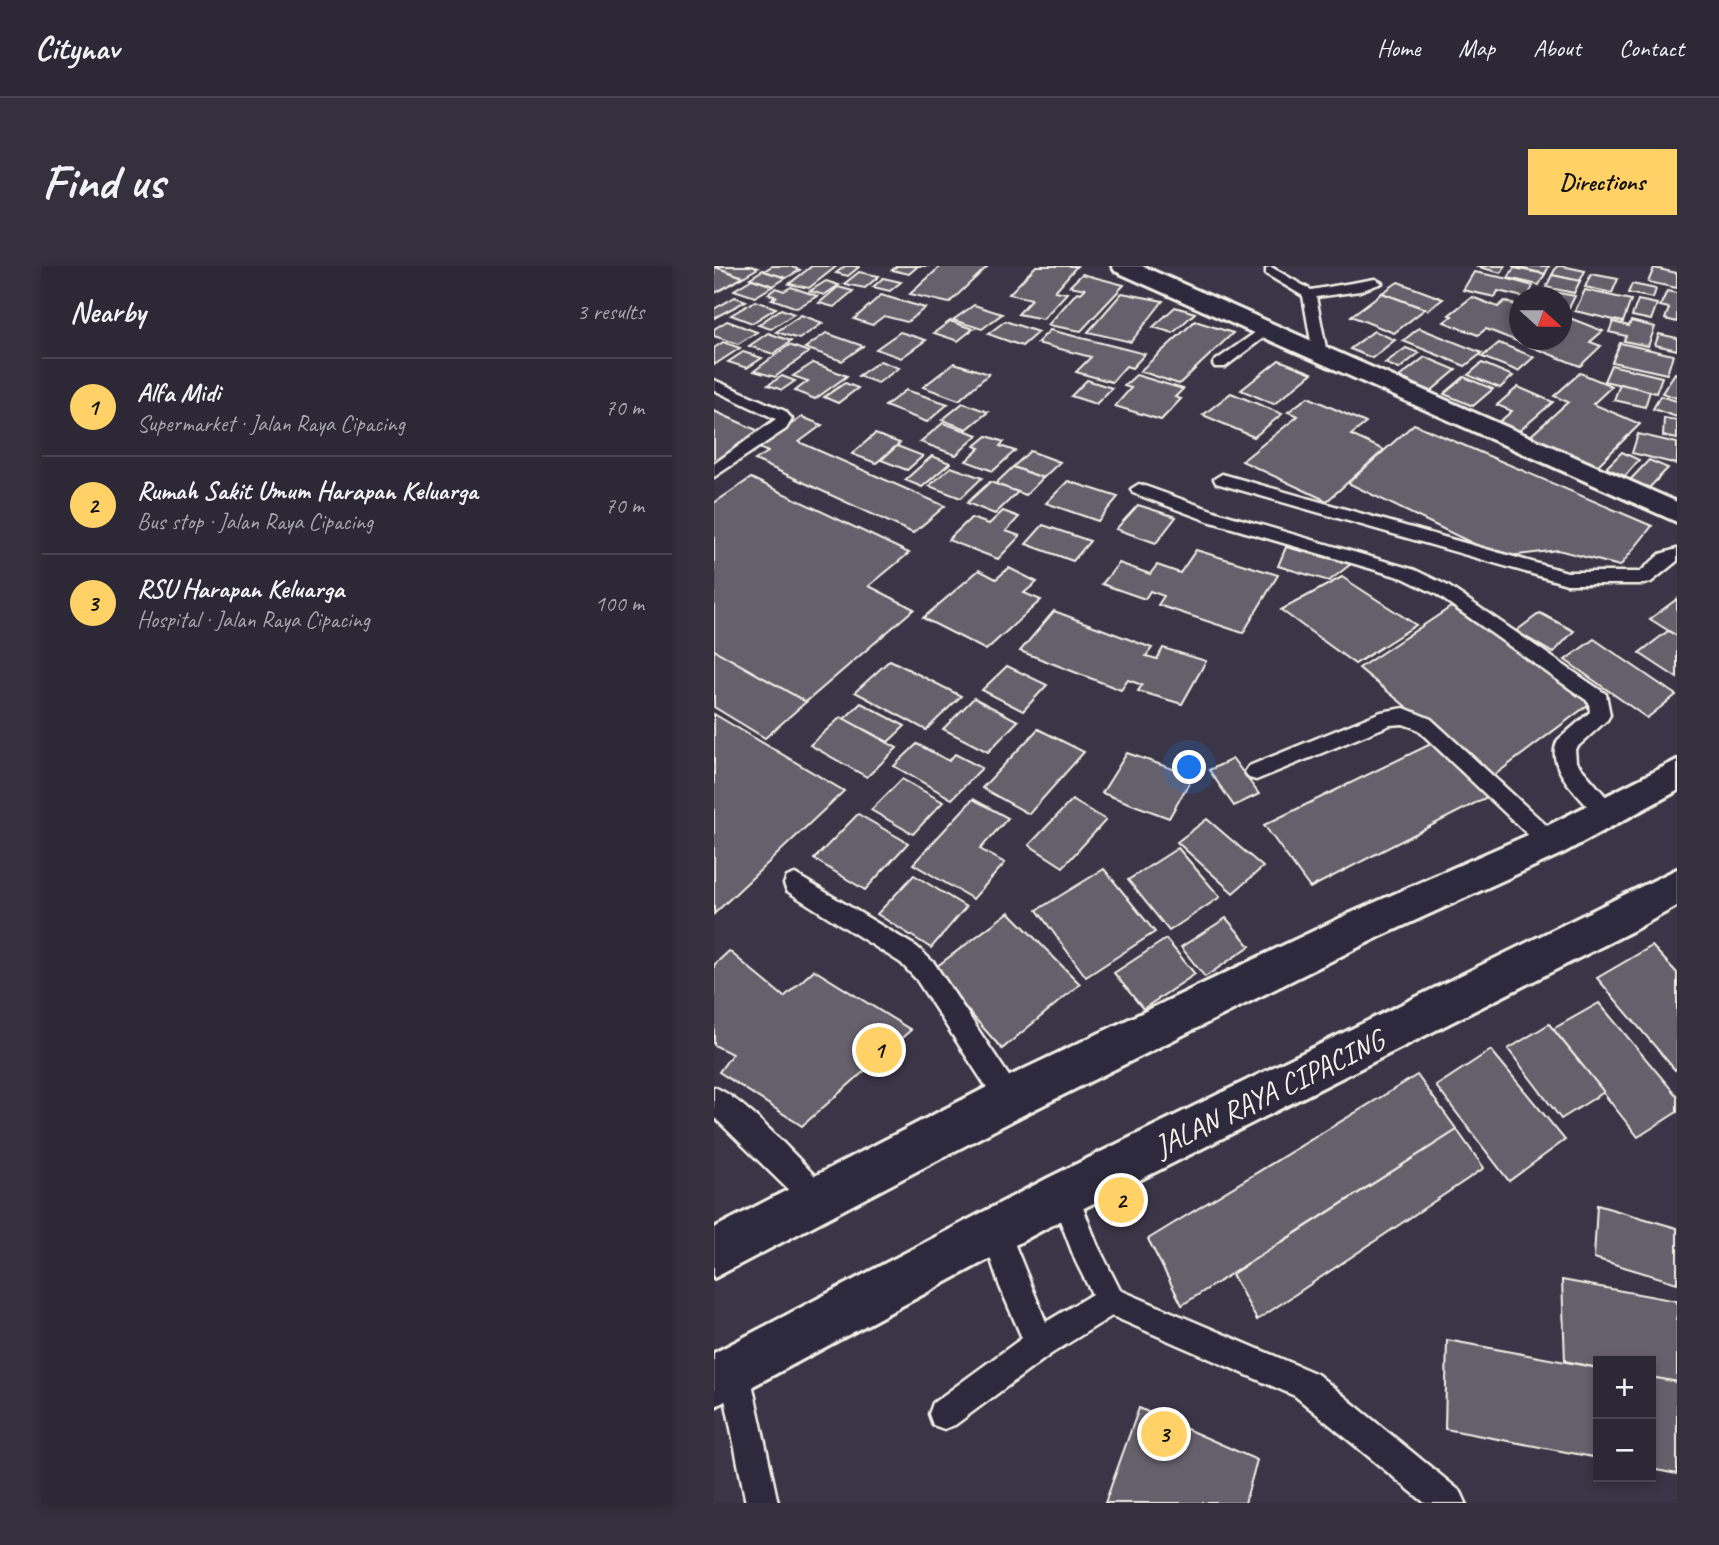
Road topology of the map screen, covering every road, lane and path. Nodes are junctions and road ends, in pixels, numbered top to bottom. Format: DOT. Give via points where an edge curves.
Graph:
graph roads {
  1 [pos="1123,266"];
  2 [pos="1269,268"];
  3 [pos="1375,283"];
  4 [pos="1309,294"];
  5 [pos="1266,329"];
  6 [pos="1320,353"];
  7 [pos="1220,364"];
  8 [pos="714,384"];
  9 [pos="714,472"];
  10 [pos="1222,479"];
  11 [pos="1139,489"];
  12 [pos="1677,513"];
  13 [pos="1677,555"];
  14 [pos="1256,772"];
  15 [pos="1677,774"];
  16 [pos="1606,812"];
  17 [pos="1550,842"];
  18 [pos="795,884"];
  19 [pos="1677,886"];
  20 [pos="1009,1099"];
  21 [pos="714,1100"];
  22 [pos="1064,1194"];
  23 [pos="819,1200"];
  24 [pos="996,1233"];
  25 [pos="714,1254"];
  26 [pos="1110,1300"];
  27 [pos="1041,1343"];
  28 [pos="724,1375"];
  29 [pos="944,1414"];
  30 [pos="762,1503"];
  31 [pos="1450,1503"];
  1 -- 5 [label="main road"];
  2 -- 4 [label="lane"];
  3 -- 4 [label="lane"];
  4 -- 6 [label="lane"];
  5 -- 6 [label="main road"];
  5 -- 7 [label="lane"];
  6 -- 12 [label="main road"];
  8 -- 9 [label="lane" via="784,419"];
  10 -- 13 [label="lane" via="1567,578 1645,578"];
  11 -- 16 [label="lane" via="1214,517 1409,574 1442,590 1533,652 1599,699 1600,715 1564,746 1566,764"];
  14 -- 17 [label="lane" via="1388,717 1404,716 1424,724"];
  15 -- 16 [label="main road"];
  16 -- 17 [label="main road"];
  17 -- 20 [label="main road" via="1366,925"];
  18 -- 20 [label="lane" via="918,963"];
  19 -- 22 [label="main road, JALAN RAYA CIPACING"];
  20 -- 23 [label="main road"];
  21 -- 23 [label="lane"];
  22 -- 24 [label="main road, JALAN RAYA CIPACING"];
  22 -- 26 [label="lane"];
  23 -- 25 [label="main road"];
  24 -- 27 [label="lane"];
  24 -- 28 [label="main road, JALAN RAYA CIPACING"];
  26 -- 27 [label="lane"];
  26 -- 31 [label="lane" via="1306,1385"];
  27 -- 29 [label="lane"];
  28 -- 30 [label="lane"];
}
